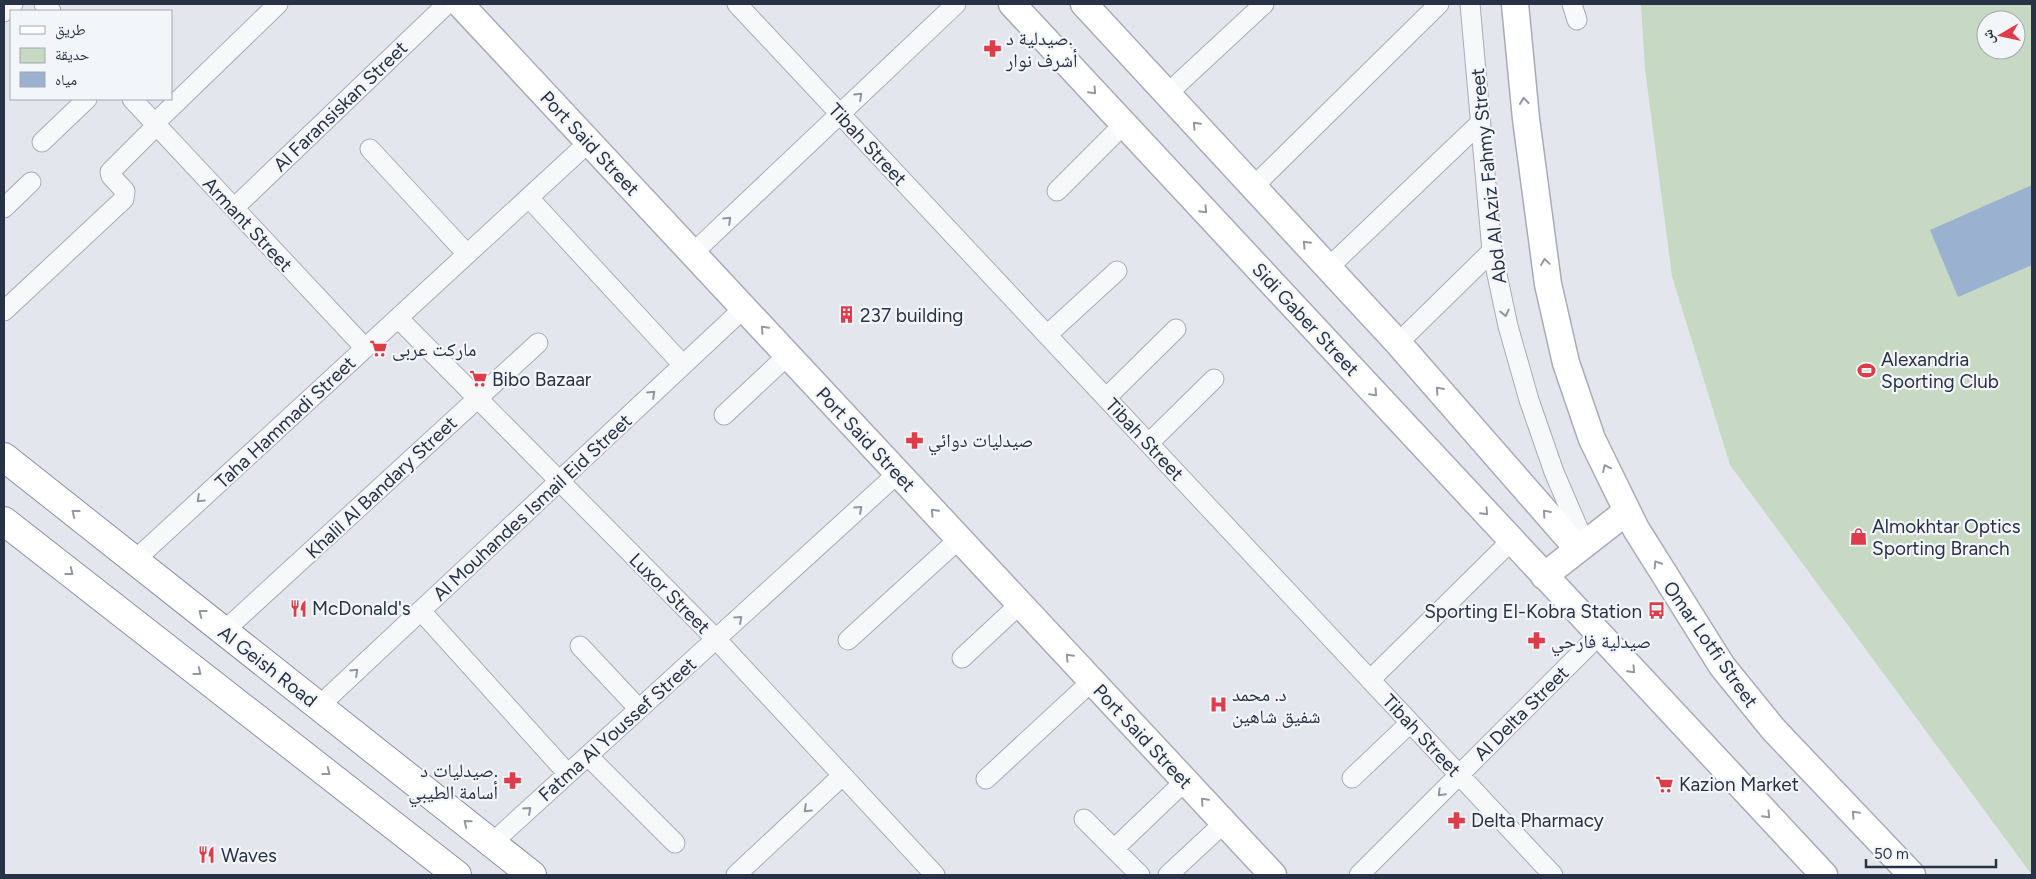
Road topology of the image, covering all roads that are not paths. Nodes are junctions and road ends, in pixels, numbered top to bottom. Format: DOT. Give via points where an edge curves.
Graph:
graph roads {
  1 [pos="13,4"];
  2 [pos="278,4"];
  3 [pos="447,4"];
  4 [pos="460,4"];
  5 [pos="737,4"];
  6 [pos="956,4"];
  7 [pos="1012,4"];
  8 [pos="1264,4"];
  9 [pos="1439,4"];
  10 [pos="1470,4"];
  11 [pos="1515,4"];
  12 [pos="1088,5"];
  13 [pos="4,12"];
  14 [pos="1167,94"];
  15 [pos="86,100"];
  16 [pos="133,100"];
  17 [pos="840,113"];
  18 [pos="1480,123"];
  19 [pos="1124,124"];
  20 [pos="156,125"];
  21 [pos="42,142"];
  22 [pos="589,142"];
  23 [pos="370,149"];
  24 [pos="31,182"];
  25 [pos="1253,187"];
  26 [pos="1057,191"];
  27 [pos="529,198"];
  28 [pos="4,208"];
  29 [pos="234,208"];
  30 [pos="1492,251"];
  31 [pos="693,253"];
  32 [pos="467,254"];
  33 [pos="1328,268"];
  34 [pos="1117,271"];
  35 [pos="744,308"];
  36 [pos="4,311"];
  37 [pos="398,318"];
  38 [pos="1176,329"];
  39 [pos="1047,335"];
  40 [pos="538,343"];
  41 [pos="1398,343"];
  42 [pos="365,348"];
  43 [pos="788,355"];
  44 [pos="683,365"];
  45 [pos="1214,379"];
  46 [pos="478,398"];
  47 [pos="1106,398"];
  48 [pos="724,415"];
  49 [pos="1149,443"];
  50 [pos="4,457"];
  51 [pos="898,473"];
  52 [pos="559,481"];
  53 [pos="1626,512"];
  54 [pos="4,521"];
  55 [pos="959,539"];
  56 [pos="1512,541"];
  57 [pos="1582,547"];
  58 [pos="134,560"];
  59 [pos="1544,576"];
  60 [pos="1020,604"];
  61 [pos="421,610"];
  62 [pos="224,631"];
  63 [pos="1599,635"];
  64 [pos="716,640"];
  65 [pos="848,640"];
  66 [pos="580,646"];
  67 [pos="962,658"];
  68 [pos="1370,680"];
  69 [pos="1092,681"];
  70 [pos="319,706"];
  71 [pos="639,710"];
  72 [pos="1410,722"];
  73 [pos="588,756"];
  74 [pos="568,774"];
  75 [pos="1459,775"];
  76 [pos="842,776"];
  77 [pos="1352,778"];
  78 [pos="986,779"];
  79 [pos="1185,781"];
  80 [pos="1084,819"];
  81 [pos="1224,823"];
  82 [pos="492,843"];
  83 [pos="675,844"];
  84 [pos="1114,849"];
  85 [pos="457,875"];
  86 [pos="532,875"];
  87 [pos="736,875"];
  88 [pos="935,875"];
  89 [pos="1140,875"];
  90 [pos="1168,875"];
  91 [pos="1273,875"];
  92 [pos="1359,875"];
  93 [pos="1553,875"];
  94 [pos="1824,875"];
  95 [pos="1912,875"];
  1 -- 13 [label="street"];
  2 -- 20 [label="street"];
  3 -- 29 [label="street, Al Faransiskan Street"];
  4 -- 22 [label="street, Port Said Street"];
  5 -- 17 [label="street, Tibah Street"];
  17 -- 6 [label="street, one-way"];
  7 -- 19 [label="street, Sidi Gaber Street, one-way"];
  8 -- 14 [label="street"];
  9 -- 25 [label="street"];
  10 -- 18 [label="street, Abd Al Aziz Fahmy Street"];
  53 -- 11 [label="street, Omar Lotfi Street, one-way" via="1592,439 1566,363 1548,284 1526,119"];
  12 -- 14 [label="street"];
  25 -- 14 [label="street, one-way"];
  15 -- 21 [label="street"];
  16 -- 20 [label="street, Armant Street"];
  31 -- 17 [label="street, one-way"];
  17 -- 39 [label="street, Tibah Street"];
  18 -- 30 [label="street, Abd Al Aziz Fahmy Street"];
  18 -- 33 [label="street"];
  19 -- 26 [label="street"];
  19 -- 56 [label="street, Sidi Gaber Street, one-way"];
  20 -- 29 [label="street, Armant Street"];
  20 -- 36 [label="street" via="110,172 125,192 124,199"];
  22 -- 27 [label="street, Taha Hammadi Street"];
  22 -- 31 [label="street, Port Said Street"];
  23 -- 32 [label="street"];
  24 -- 28 [label="street"];
  33 -- 25 [label="street, one-way"];
  27 -- 32 [label="street, Taha Hammadi Street"];
  27 -- 44 [label="street"];
  29 -- 42 [label="street, Armant Street"];
  30 -- 41 [label="street"];
  30 -- 57 [label="street, Abd Al Aziz Fahmy Street, one-way" via="1508,326 1529,400"];
  31 -- 35 [label="street, Port Said Street"];
  32 -- 37 [label="street, Taha Hammadi Street"];
  33 -- 41 [label="street"];
  34 -- 39 [label="street"];
  43 -- 35 [label="street, Port Said Street, one-way"];
  35 -- 44 [label="street, Al Mouhandes Ismail Eid Street"];
  37 -- 42 [label="street, Taha Hammadi Street"];
  37 -- 46 [label="street, Luxor Street"];
  38 -- 47 [label="street"];
  39 -- 47 [label="street, Tibah Street"];
  40 -- 46 [label="street, Khalil Al Bandary Street"];
  57 -- 41 [label="street, one-way"];
  42 -- 58 [label="street, Taha Hammadi Street, one-way"];
  43 -- 48 [label="street"];
  43 -- 51 [label="street, Port Said Street"];
  52 -- 44 [label="street, Al Mouhandes Ismail Eid Street, one-way"];
  45 -- 49 [label="street"];
  46 -- 52 [label="street, Luxor Street"];
  46 -- 62 [label="street, Khalil Al Bandary Street"];
  47 -- 49 [label="street, Tibah Street"];
  49 -- 68 [label="street, Tibah Street"];
  58 -- 50 [label="highway, Al Geish Road, one-way"];
  55 -- 51 [label="street, Port Said Street, one-way"];
  64 -- 51 [label="street, Fatma Al Youssef Street, one-way"];
  52 -- 61 [label="street, Al Mouhandes Ismail Eid Street"];
  52 -- 64 [label="street, Luxor Street"];
  53 -- 57 [label="street"];
  95 -- 53 [label="street, Omar Lotfi Street, one-way" via="1746,698 1690,617"];
  54 -- 85 [label="highway, one-way"];
  55 -- 60 [label="street, Port Said Street"];
  55 -- 65 [label="street"];
  56 -- 59 [label="street, Sidi Gaber Street"];
  56 -- 68 [label="street"];
  57 -- 59 [label="street"];
  62 -- 58 [label="highway, Al Geish Road, one-way"];
  59 -- 63 [label="street, Sidi Gaber Street"];
  60 -- 67 [label="street"];
  69 -- 60 [label="street, Port Said Street, one-way"];
  70 -- 61 [label="street, Al Mouhandes Ismail Eid Street, one-way"];
  61 -- 74 [label="street"];
  62 -- 70 [label="highway, Al Geish Road"];
  63 -- 75 [label="street, Al Delta Street"];
  63 -- 94 [label="street, one-way"];
  64 -- 71 [label="street, Fatma Al Youssef Street"];
  64 -- 76 [label="street, Luxor Street"];
  66 -- 71 [label="street"];
  68 -- 72 [label="street, Tibah Street"];
  69 -- 78 [label="street"];
  69 -- 79 [label="street, Port Said Street"];
  82 -- 70 [label="highway, Al Geish Road, one-way"];
  71 -- 73 [label="street, Fatma Al Youssef Street"];
  72 -- 75 [label="street, Tibah Street"];
  72 -- 77 [label="street"];
  73 -- 74 [label="street, Fatma Al Youssef Street"];
  73 -- 83 [label="street"];
  82 -- 74 [label="street, Fatma Al Youssef Street, one-way"];
  75 -- 92 [label="street, Al Delta Street, one-way"];
  75 -- 93 [label="street, Tibah Street"];
  76 -- 87 [label="street, one-way"];
  76 -- 88 [label="street, Luxor Street"];
  81 -- 79 [label="street, Port Said Street, one-way"];
  79 -- 84 [label="street"];
  80 -- 84 [label="street"];
  81 -- 90 [label="street"];
  81 -- 91 [label="street, Port Said Street"];
  82 -- 86 [label="highway, Al Geish Road"];
  84 -- 89 [label="street"];
}
